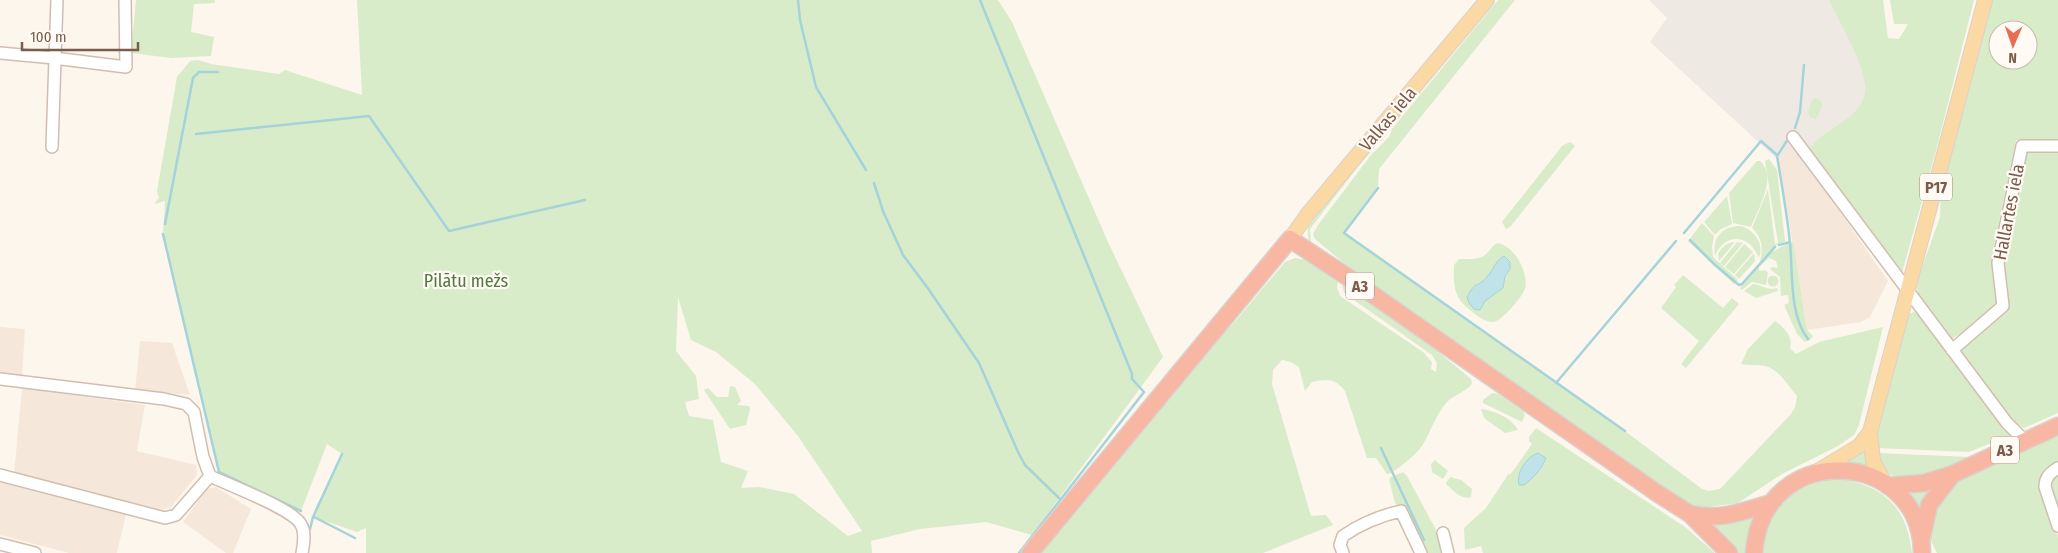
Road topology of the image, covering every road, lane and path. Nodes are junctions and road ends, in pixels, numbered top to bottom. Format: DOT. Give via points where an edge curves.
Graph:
graph roads {
  1 [pos="57,0"];
  2 [pos="125,0"];
  3 [pos="1487,0"];
  4 [pos="1985,0"];
  5 [pos="0,53"];
  6 [pos="54,58"];
  7 [pos="1793,138"];
  8 [pos="2058,146"];
  9 [pos="52,147"];
  10 [pos="1290,239"];
  11 [pos="1907,292"];
  12 [pos="1952,350"];
  13 [pos="0,379"];
  14 [pos="2058,426"];
  15 [pos="1870,432"];
  16 [pos="2025,441"];
  17 [pos="2058,468"];
  18 [pos="1816,472"];
  19 [pos="1953,474"];
  20 [pos="0,475"];
  21 [pos="210,476"];
  22 [pos="1887,486"];
  23 [pos="1771,502"];
  24 [pos="1690,514"];
  25 [pos="2058,526"];
  26 [pos="1443,533"];
  27 [pos="0,544"];
  28 [pos="1923,549"];
  29 [pos="35,553"];
  30 [pos="302,553"];
  31 [pos="1030,553"];
  32 [pos="1343,553"];
  33 [pos="1421,553"];
  34 [pos="1448,553"];
  35 [pos="1729,553"];
  36 [pos="1754,553"];
  1 -- 6 [label="street"];
  2 -- 6 [label="street" via="126,68"];
  3 -- 10 [label="main road, Valkas iela"];
  4 -- 11 [label="main road, P17"];
  5 -- 6 [label="street"];
  6 -- 9 [label="street"];
  7 -- 11 [label="street"];
  8 -- 12 [label="street, Hallartes iela" via="2022,146 1998,262 2003,306"];
  10 -- 24 [label="highway, A3"];
  10 -- 31 [label="highway"];
  11 -- 12 [label="street"];
  11 -- 15 [label="main road, P17"];
  12 -- 16 [label="street" via="2007,423"];
  13 -- 21 [label="street" via="186,404 194,412"];
  14 -- 16 [label="highway, A3"];
  15 -- 18 [label="main road, P17" via="1859,446"];
  15 -- 22 [label="main road, P17" via="1873,461"];
  16 -- 19 [label="highway, A3"];
  17 -- 25 [label="street" via="2050,472 2045,481"];
  18 -- 22 [label="highway, A3" via="1860,472"];
  18 -- 23 [label="highway, A3" via="1796,481"];
  19 -- 22 [label="highway, A3" via="1919,484"];
  19 -- 28 [label="highway, A3" via="1928,505 1924,518"];
  20 -- 21 [label="street" via="165,518 176,515"];
  21 -- 30 [label="street" via="288,512 300,523 304,536"];
  22 -- 28 [label="highway, A3" via="1910,512"];
  23 -- 24 [label="highway, A3" via="1721,517"];
  23 -- 36 [label="highway, A3" via="1757,531"];
  24 -- 35 [label="highway, A3"];
  26 -- 34 [label="street"];
  27 -- 29 [label="street"];
  32 -- 33 [label="street" via="1340,545 1343,536 1365,522 1401,511"];
}
